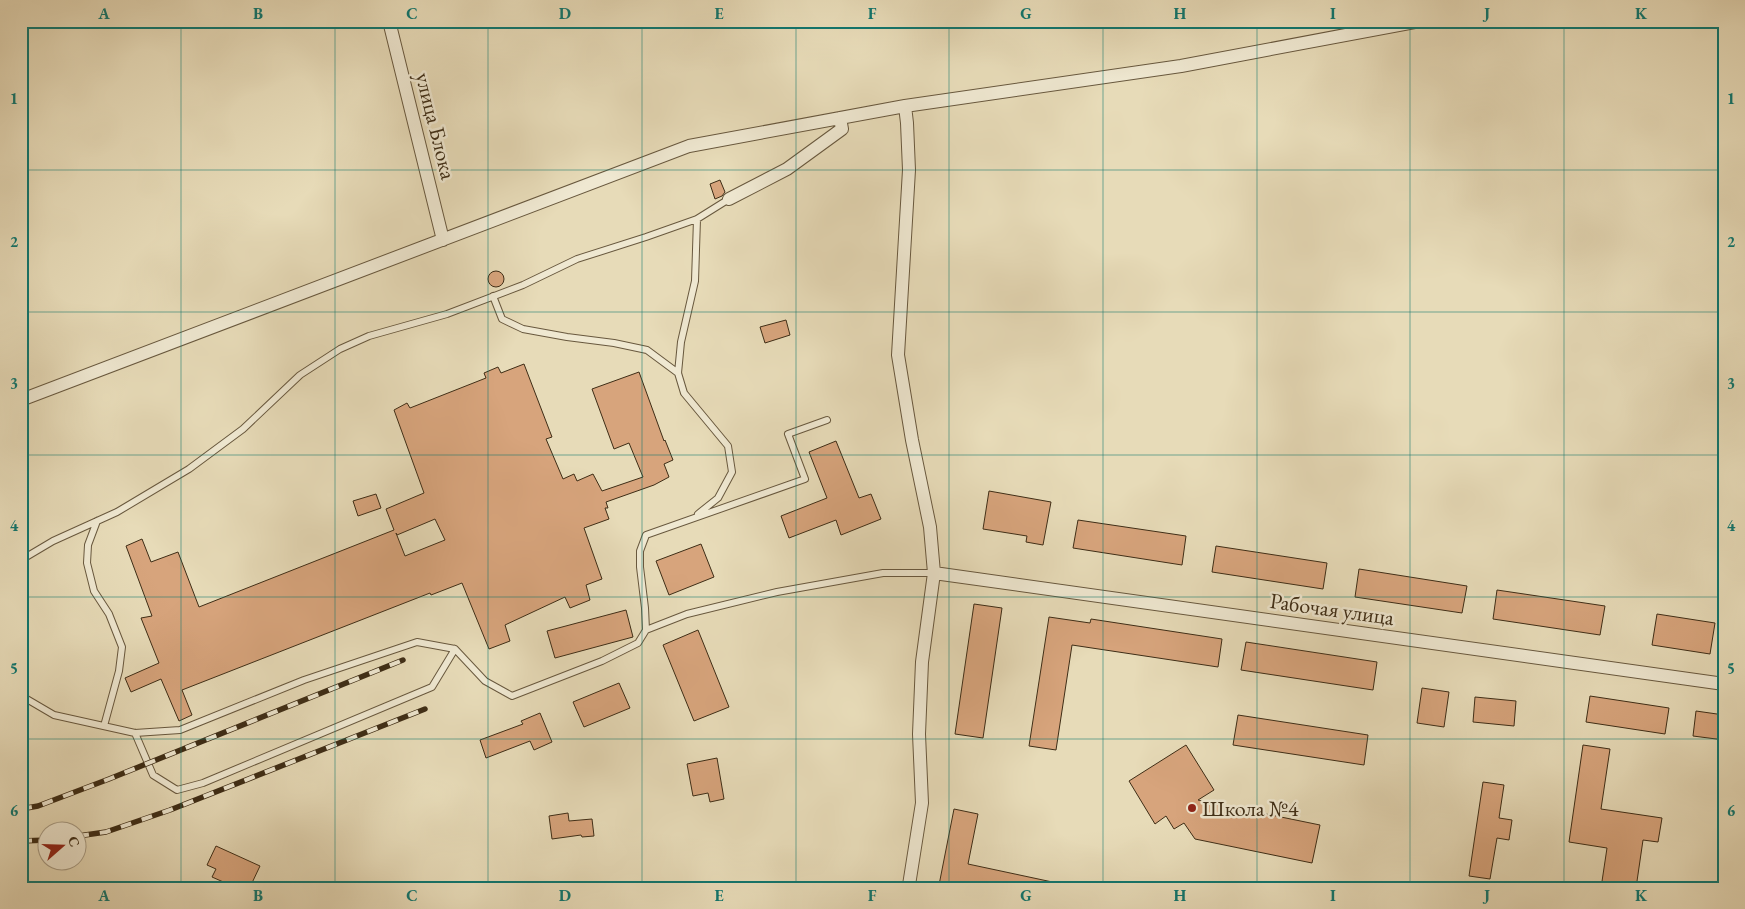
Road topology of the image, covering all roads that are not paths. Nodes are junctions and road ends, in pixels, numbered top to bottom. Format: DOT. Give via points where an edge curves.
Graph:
graph roads {
  1 [pos="389,21"];
  2 [pos="1420,21"];
  3 [pos="905,106"];
  4 [pos="840,118"];
  5 [pos="728,199"];
  6 [pos="697,218"];
  7 [pos="443,240"];
  8 [pos="493,296"];
  9 [pos="678,373"];
  10 [pos="21,400"];
  11 [pos="827,420"];
  12 [pos="693,518"];
  13 [pos="97,521"];
  14 [pos="21,560"];
  15 [pos="934,573"];
  16 [pos="646,630"];
  17 [pos="455,649"];
  18 [pos="1724,684"];
  19 [pos="21,694"];
  20 [pos="104,726"];
  21 [pos="135,733"];
  22 [pos="908,887"];
  1 -- 7 [label="street, улица Блока"];
  2 -- 3 [label="street" via="1181,66"];
  3 -- 4 [label="street"];
  3 -- 15 [label="street" via="910,170 898,355 930,528"];
  4 -- 5 [label="street" via="842,128 787,169"];
  4 -- 7 [label="street" via="689,146"];
  5 -- 6 [label="lane"];
  6 -- 8 [label="lane" via="577,259"];
  6 -- 9 [label="lane" via="695,281 681,342"];
  7 -- 10 [label="street"];
  8 -- 9 [label="lane" via="502,319 523,329 647,350"];
  8 -- 13 [label="lane" via="446,314 369,336 340,349 300,375 243,429 189,469"];
  9 -- 12 [label="lane" via="684,393 728,446 732,472 718,498"];
  11 -- 12 [label="lane" via="788,434 805,479"];
  12 -- 16 [label="lane" via="646,535 640,551 640,567"];
  13 -- 14 [label="lane"];
  13 -- 20 [label="lane" via="88,545 87,563 94,591 109,614 122,647"];
  15 -- 16 [label="lane" via="883,572 777,592 687,614"];
  15 -- 18 [label="street, Рабочая улица"];
  15 -- 22 [label="street" via="922,662 919,734 922,803"];
  16 -- 17 [label="lane" via="638,643 602,661 512,696 485,681"];
  17 -- 21 [label="lane" via="417,642 304,680 180,730"];
  17 -- 21 [label="lane" via="432,688 203,783 177,790 153,775"];
  19 -- 20 [label="lane" via="54,715"];
  20 -- 21 [label="lane"];
}
